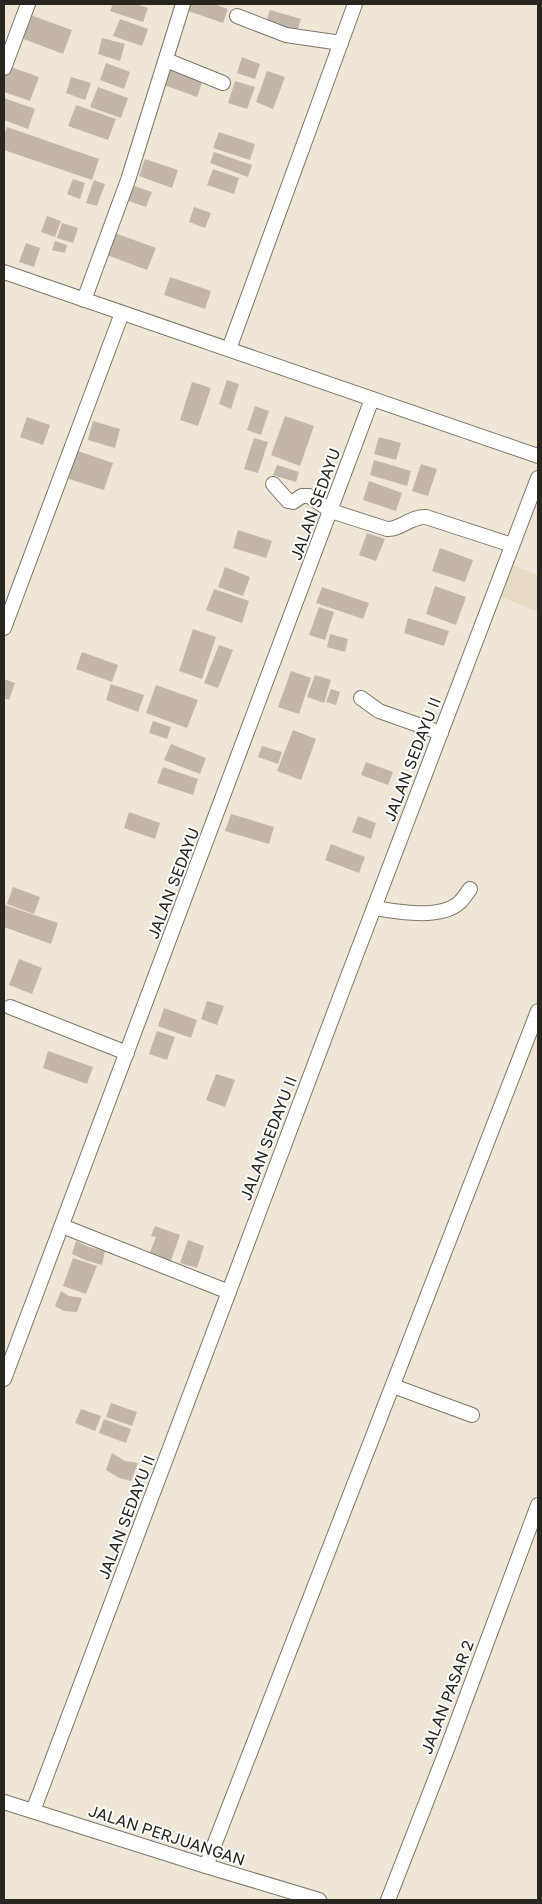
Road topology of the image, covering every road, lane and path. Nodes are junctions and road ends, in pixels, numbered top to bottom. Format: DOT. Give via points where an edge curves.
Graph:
graph roads {
  1 [pos="28,4"];
  2 [pos="183,4"];
  3 [pos="355,4"];
  4 [pos="237,16"];
  5 [pos="341,43"];
  6 [pos="166,60"];
  7 [pos="4,68"];
  8 [pos="224,83"];
  9 [pos="4,272"];
  10 [pos="84,300"];
  11 [pos="122,313"];
  12 [pos="228,350"];
  13 [pos="372,399"];
  14 [pos="538,456"];
  15 [pos="538,478"];
  16 [pos="273,484"];
  17 [pos="331,511"];
  18 [pos="512,545"];
  19 [pos="4,628"];
  20 [pos="361,698"];
  21 [pos="441,733"];
  22 [pos="470,889"];
  23 [pos="374,908"];
  24 [pos="10,1007"];
  25 [pos="538,1011"];
  26 [pos="535,1030"];
  27 [pos="127,1053"];
  28 [pos="62,1226"];
  29 [pos="229,1292"];
  30 [pos="4,1379"];
  31 [pos="392,1386"];
  32 [pos="472,1415"];
  33 [pos="538,1505"];
  34 [pos="4,1802"];
  35 [pos="33,1811"];
  36 [pos="206,1866"];
  37 [pos="319,1900"];
  38 [pos="388,1900"];
  1 -- 7 [label="street"];
  2 -- 6 [label="street"];
  3 -- 5 [label="street"];
  4 -- 5 [label="street" via="286,34"];
  5 -- 12 [label="street"];
  6 -- 8 [label="street"];
  6 -- 10 [label="street" via="128,180"];
  9 -- 10 [label="street"];
  10 -- 11 [label="street"];
  11 -- 12 [label="street"];
  11 -- 19 [label="street"];
  12 -- 13 [label="street"];
  13 -- 14 [label="street"];
  13 -- 17 [label="street, JALAN SEDAYU"];
  15 -- 18 [label="street, JALAN SEDAYU II"];
  16 -- 17 [label="street" via="288,501 308,496"];
  17 -- 18 [label="street" via="390,530 414,518 426,517"];
  17 -- 27 [label="street, JALAN SEDAYU"];
  18 -- 21 [label="street, JALAN SEDAYU II"];
  20 -- 21 [label="street" via="379,711"];
  21 -- 23 [label="street, JALAN SEDAYU II"];
  22 -- 23 [label="street" via="459,903 427,913"];
  23 -- 29 [label="street, JALAN SEDAYU II"];
  24 -- 27 [label="street"];
  25 -- 26 [label="street"];
  26 -- 31 [label="street"];
  27 -- 28 [label="street, JALAN SEDAYU"];
  28 -- 29 [label="street"];
  28 -- 30 [label="street, JALAN SEDAYU"];
  29 -- 35 [label="street, JALAN SEDAYU II"];
  31 -- 32 [label="street"];
  31 -- 36 [label="street"];
  33 -- 38 [label="street, JALAN PASAR 2"];
  34 -- 35 [label="street, JALAN PERJUANGAN"];
  35 -- 36 [label="street, JALAN PERJUANGAN"];
  36 -- 37 [label="street, JALAN PERJUANGAN"];
}
